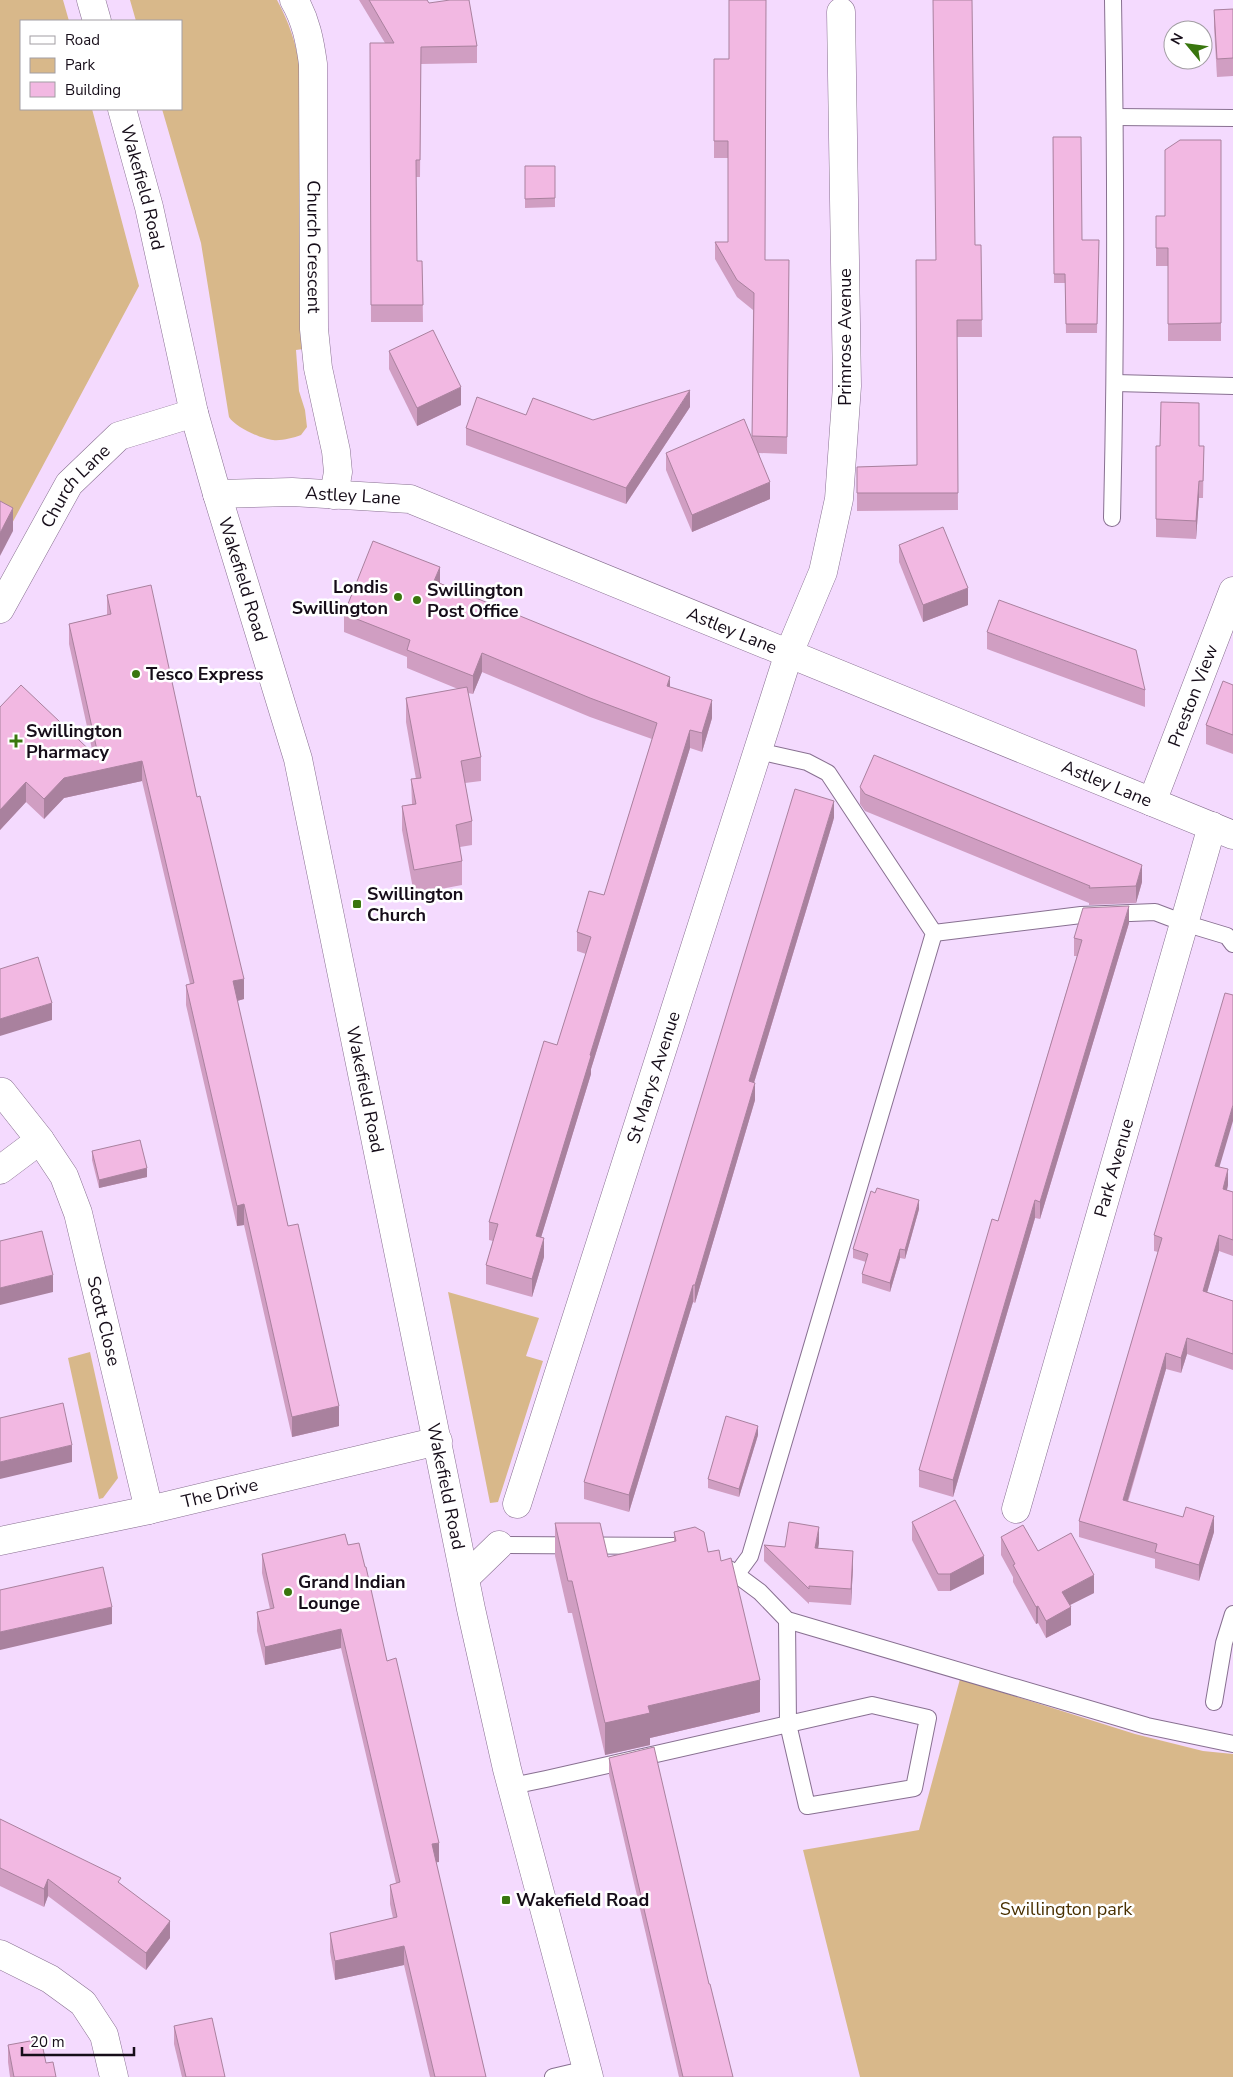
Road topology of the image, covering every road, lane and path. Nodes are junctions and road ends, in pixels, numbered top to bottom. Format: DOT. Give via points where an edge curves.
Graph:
graph roads {
  1 [pos="91,0"];
  2 [pos="294,0"];
  3 [pos="1113,0"];
  4 [pos="841,12"];
  5 [pos="97,20"];
  6 [pos="122,110"];
  7 [pos="1115,117"];
  8 [pos="1233,118"];
  9 [pos="1115,383"];
  10 [pos="1233,386"];
  11 [pos="194,413"];
  12 [pos="217,494"];
  13 [pos="334,495"];
  14 [pos="1112,518"];
  15 [pos="1233,591"];
  16 [pos="0,609"];
  17 [pos="789,653"];
  18 [pos="758,752"];
  19 [pos="1152,802"];
  20 [pos="1223,830"];
  21 [pos="1184,923"];
  22 [pos="934,932"];
  23 [pos="1233,944"];
  24 [pos="2,1092"];
  25 [pos="40,1140"];
  26 [pos="0,1170"];
  27 [pos="438,1441"];
  28 [pos="517,1504"];
  29 [pos="1016,1508"];
  30 [pos="149,1510"];
  31 [pos="0,1540"];
  32 [pos="499,1545"];
  33 [pos="696,1549"];
  34 [pos="717,1561"];
  35 [pos="736,1575"];
  36 [pos="465,1578"];
  37 [pos="1233,1614"];
  38 [pos="787,1620"];
  39 [pos="1229,1644"];
  40 [pos="1214,1702"];
  41 [pos="788,1724"];
  42 [pos="1233,1744"];
  43 [pos="512,1786"];
  44 [pos="0,1954"];
  45 [pos="588,2073"];
  46 [pos="114,2077"];
  47 [pos="553,2077"];
  1 -- 5 [label="street"];
  2 -- 13 [label="street, Church Crescent" via="310,36 313,64 314,329 318,368 336,451 338,472"];
  3 -- 7 [label="lane"];
  4 -- 17 [label="street, Primrose Avenue" via="848,386 839,499 823,572"];
  6 -- 11 [label="street, Wakefield Road" via="149,207"];
  7 -- 8 [label="lane"];
  7 -- 9 [label="lane"];
  9 -- 10 [label="lane"];
  9 -- 14 [label="lane"];
  11 -- 12 [label="street, Wakefield Road"];
  11 -- 16 [label="street, Church Lane" via="119,436 68,484"];
  12 -- 13 [label="street, Astley Lane" via="292,492"];
  12 -- 27 [label="street, Wakefield Road" via="298,759"];
  13 -- 17 [label="street, Astley Lane" via="410,499"];
  15 -- 19 [label="street, Preston View"];
  17 -- 18 [label="street, St Marys Avenue"];
  17 -- 19 [label="street, Astley Lane"];
  18 -- 22 [label="lane" via="807,762 828,773"];
  18 -- 28 [label="street, St Marys Avenue"];
  19 -- 20 [label="street, Astley Lane"];
  20 -- 21 [label="street, Park Avenue"];
  21 -- 22 [label="lane" via="1155,912 1081,915"];
  21 -- 23 [label="lane" via="1227,936"];
  21 -- 29 [label="street, Park Avenue"];
  22 -- 35 [label="lane" via="750,1556"];
  24 -- 25 [label="street, Scott Close"];
  25 -- 26 [label="street"];
  25 -- 30 [label="street, Scott Close" via="64,1176 78,1213"];
  27 -- 30 [label="street, The Drive"];
  27 -- 36 [label="street, Wakefield Road"];
  30 -- 31 [label="street, The Drive"];
  32 -- 33 [label="lane" via="689,1546"];
  32 -- 36 [label="street"];
  34 -- 35 [label="lane"];
  35 -- 38 [label="lane" via="760,1592"];
  36 -- 43 [label="street, Wakefield Road"];
  37 -- 39 [label="lane"];
  38 -- 41 [label="lane"];
  38 -- 42 [label="lane" via="1147,1726"];
  39 -- 40 [label="lane"];
  41 -- 41 [label="lane" via="872,1705 928,1718 914,1788 807,1806"];
  41 -- 43 [label="lane"];
  43 -- 45 [label="street, Wakefield Road"];
  44 -- 46 [label="street" via="50,1979 83,2003 104,2035"];
  45 -- 47 [label="lane"];
}
